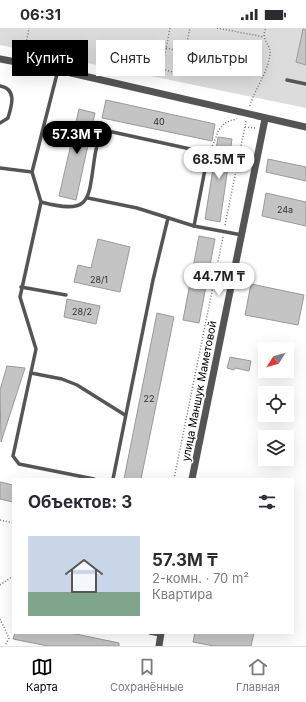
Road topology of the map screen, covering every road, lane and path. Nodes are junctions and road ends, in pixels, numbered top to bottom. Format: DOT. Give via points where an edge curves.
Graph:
graph roads {
  1 [pos="29,28"];
  2 [pos="170,28"];
  3 [pos="190,28"];
  4 [pos="217,28"];
  5 [pos="266,28"];
  6 [pos="264,37"];
  7 [pos="27,40"];
  8 [pos="188,40"];
  9 [pos="166,48"];
  10 [pos="173,49"];
  11 [pos="0,59"];
  12 [pos="12,61"];
  13 [pos="173,72"];
  14 [pos="56,76"];
  15 [pos="83,76"];
  16 [pos="287,80"];
  17 [pos="306,84"];
  18 [pos="0,86"];
  19 [pos="247,116"];
  20 [pos="265,119"];
  21 [pos="0,124"];
  22 [pos="245,126"];
  23 [pos="306,127"];
  24 [pos="263,130"];
  25 [pos="204,154"];
  26 [pos="0,168"];
  27 [pos="32,172"];
  28 [pos="88,198"];
  29 [pos="41,202"];
  30 [pos="168,218"];
  31 [pos="194,226"];
  32 [pos="224,232"];
  33 [pos="242,235"];
  34 [pos="21,287"];
  35 [pos="66,295"];
  36 [pos="31,373"];
  37 [pos="125,415"];
  38 [pos="89,478"];
  39 [pos="113,478"];
  40 [pos="174,478"];
  41 [pos="192,478"];
  42 [pos="0,520"];
  43 [pos="12,523"];
  44 [pos="12,577"];
  45 [pos="0,585"];
  46 [pos="0,619"];
  47 [pos="161,634"];
  48 [pos="5,646"];
  49 [pos="159,646"];
  1 -- 7 [label="path"];
  2 -- 9 [label="path"];
  3 -- 8 [label="path"];
  4 -- 6 [label="path"];
  5 -- 6 [label="path"];
  6 -- 19 [label="path" via="270,53"];
  9 -- 10 [label="path"];
  9 -- 13 [label="path" via="162,69"];
  11 -- 12 [label="street"];
  14 -- 27 [label="lane"];
  15 -- 19 [label="street"];
  16 -- 17 [label="lane"];
  18 -- 21 [label="lane" via="7,87 11,93 12,106 8,118"];
  19 -- 20 [label="street"];
  19 -- 22 [label="path"];
  19 -- 25 [label="path" via="224,123 209,150"];
  20 -- 23 [label="street"];
  20 -- 24 [label="street, улица Маншук Маметовой"];
  22 -- 24 [label="path"];
  22 -- 32 [label="path"];
  24 -- 33 [label="street, улица Маншук Маметовой"];
  25 -- 28 [label="lane" via="108,132 98,141"];
  25 -- 31 [label="lane" via="207,159"];
  26 -- 27 [label="lane"];
  27 -- 29 [label="lane"];
  28 -- 29 [label="lane" via="73,207 59,207"];
  28 -- 30 [label="lane" via="137,208"];
  29 -- 34 [label="lane"];
  30 -- 31 [label="lane"];
  30 -- 37 [label="lane"];
  31 -- 32 [label="lane"];
  32 -- 33 [label="lane"];
  32 -- 40 [label="path"];
  33 -- 41 [label="street, улица Маншук Маметовой"];
  34 -- 35 [label="lane"];
  34 -- 36 [label="lane" via="20,297 36,349"];
  36 -- 37 [label="lane" via="62,379 77,385"];
  36 -- 38 [label="lane" via="13,456 15,460 19,464"];
  37 -- 39 [label="lane"];
  42 -- 43 [label="path"];
  44 -- 45 [label="path"];
  46 -- 48 [label="path" via="9,638"];
  47 -- 49 [label="street"];
}
